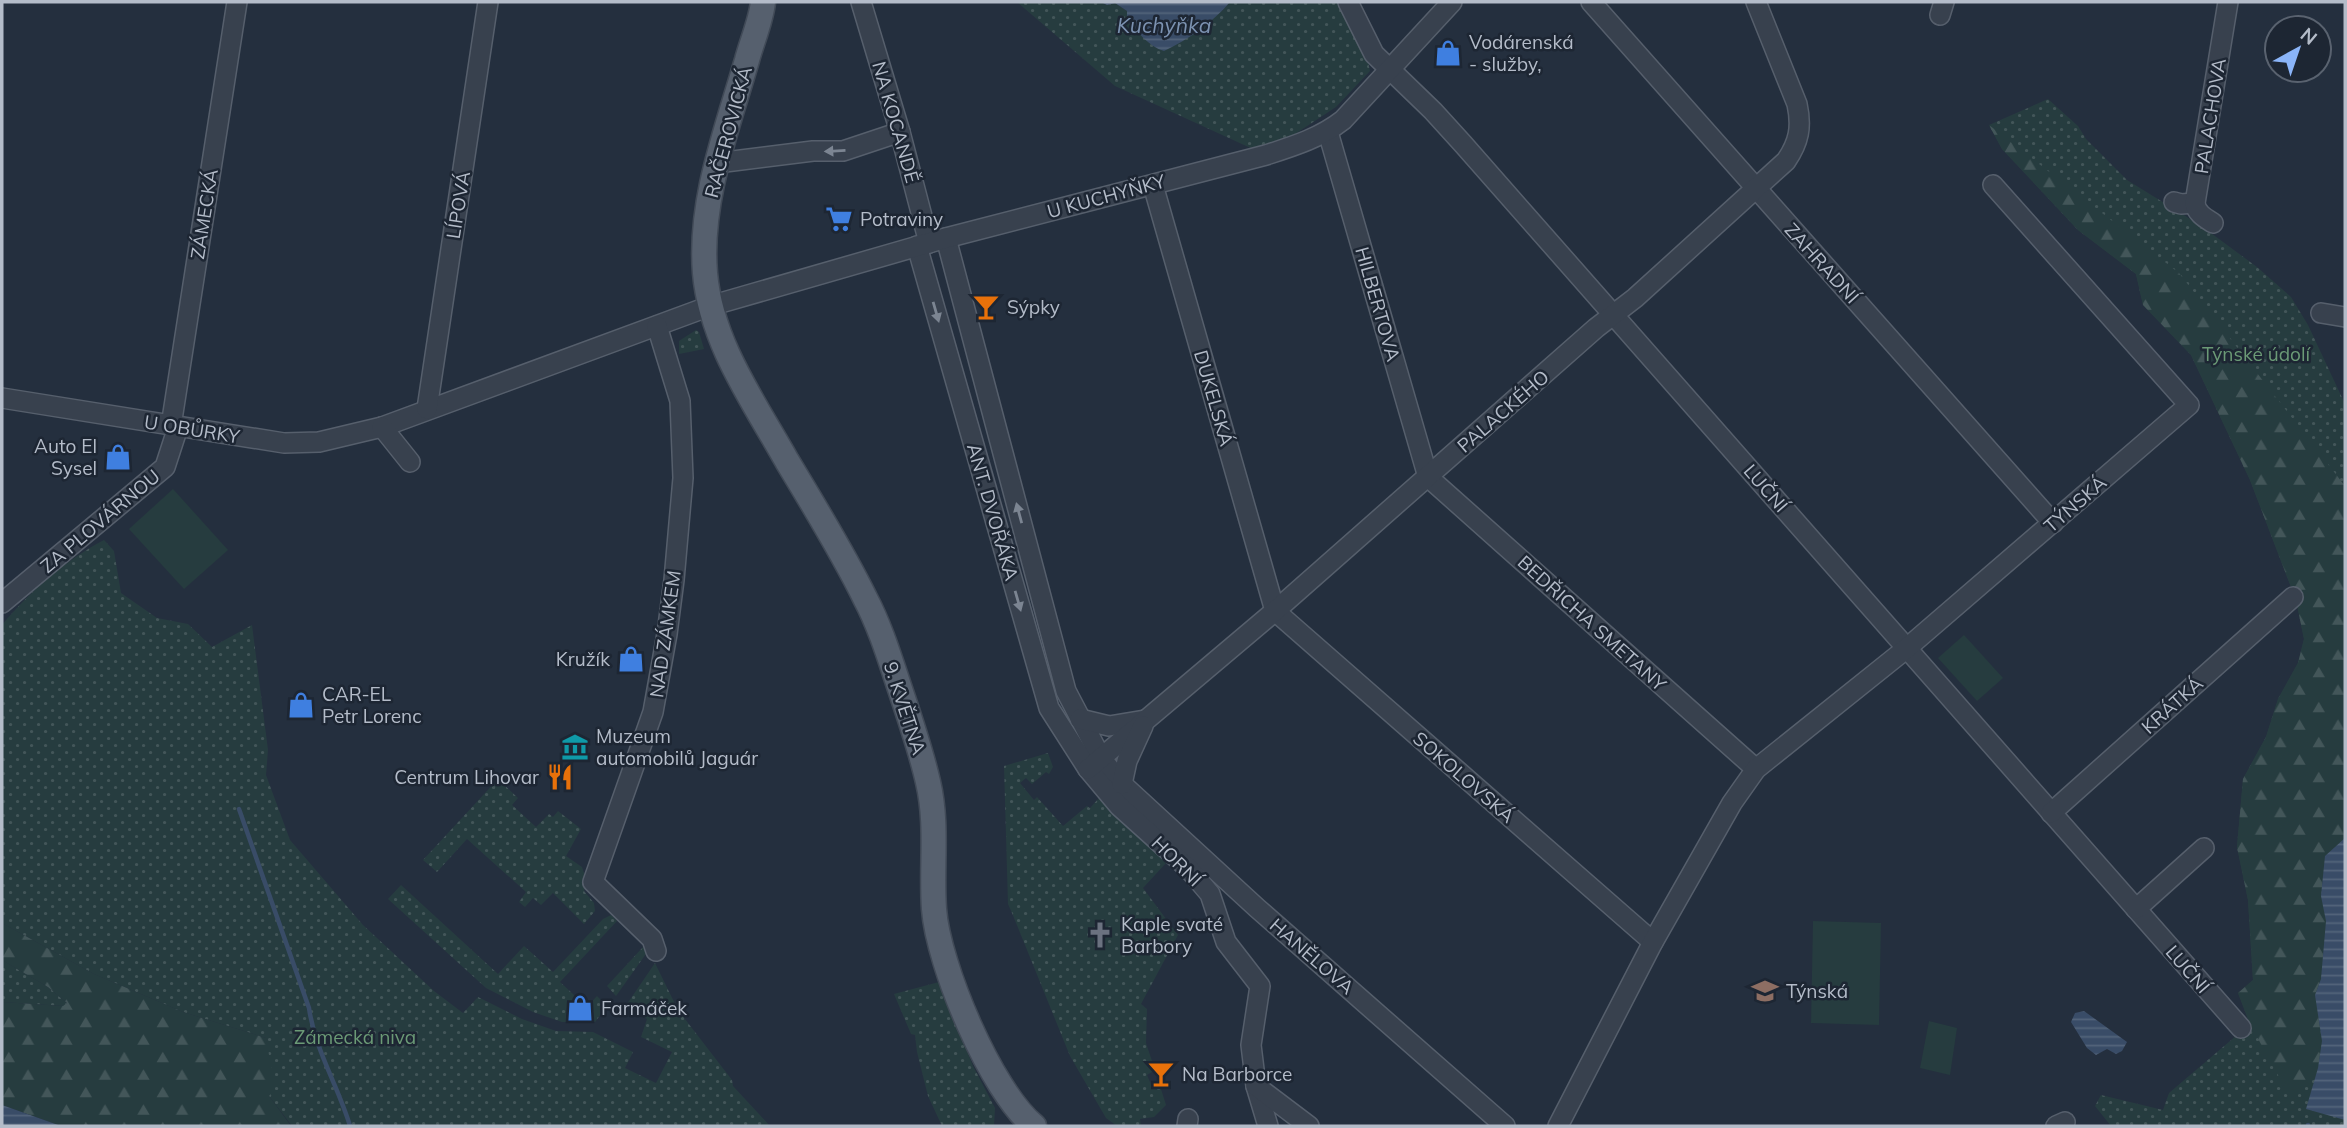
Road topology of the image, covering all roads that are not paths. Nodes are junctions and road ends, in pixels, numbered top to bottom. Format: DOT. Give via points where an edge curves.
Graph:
graph roads {
  1 [pos="237,2"];
  2 [pos="488,2"];
  3 [pos="763,2"];
  4 [pos="861,2"];
  5 [pos="1348,2"];
  6 [pos="1452,2"];
  7 [pos="1591,2"];
  8 [pos="1756,2"];
  9 [pos="2228,2"];
  10 [pos="1391,71"];
  11 [pos="900,132"];
  12 [pos="1328,132"];
  13 [pos="717,163"];
  14 [pos="1153,185"];
  15 [pos="1993,186"];
  16 [pos="1756,189"];
  17 [pos="2174,202"];
  18 [pos="2195,203"];
  19 [pos="2213,223"];
  20 [pos="931,242"];
  21 [pos="710,306"];
  22 [pos="2321,313"];
  23 [pos="1612,315"];
  24 [pos="2345,317"];
  25 [pos="657,326"];
  26 [pos="2,398"];
  27 [pos="427,409"];
  28 [pos="175,426"];
  29 [pos="382,427"];
  30 [pos="410,462"];
  31 [pos="1428,477"];
  32 [pos="2053,523"];
  33 [pos="2293,597"];
  34 [pos="2,603"];
  35 [pos="1275,611"];
  36 [pos="1907,648"];
  37 [pos="1080,719"];
  38 [pos="1146,720"];
  39 [pos="1095,764"];
  40 [pos="1756,769"];
  41 [pos="1122,784"];
  42 [pos="2051,813"];
  43 [pos="2204,848"];
  44 [pos="2136,909"];
  45 [pos="1653,942"];
  46 [pos="656,951"];
  47 [pos="2241,1028"];
  48 [pos="1256,1086"];
  49 [pos="1034,1126"];
  50 [pos="1268,1126"];
  51 [pos="1309,1126"];
  52 [pos="1505,1126"];
  53 [pos="1558,1126"];
  1 -- 28 [label="street, ZÁMECKÁ"];
  2 -- 27 [label="street, LÍPOVÁ"];
  3 -- 13 [label="main road, RAČEROVICKÁ"];
  4 -- 11 [label="street, NA KOCANDĚ"];
  5 -- 10 [label="street, LUČNÍ" via="1374,54"];
  6 -- 10 [label="street, U KUCHYŇKY"];
  7 -- 16 [label="street, ZAHRADNÍ"];
  8 -- 16 [label="street, PALACKÉHO" via="1797,104 1800,129 1786,161"];
  9 -- 18 [label="street, PALACHOVA"];
  10 -- 12 [label="street, U KUCHYŇKY"];
  10 -- 23 [label="street, LUČNÍ" via="1456,136"];
  11 -- 13 [label="street, one-way" via="843,151"];
  11 -- 20 [label="street, NA KOCANDĚ"];
  12 -- 14 [label="street, U KUCHYŇKY" via="1266,155"];
  12 -- 31 [label="street, HILBERTOVA"];
  13 -- 21 [label="main road, RAČEROVICKÁ" via="704,241"];
  14 -- 20 [label="street, U KUCHYŇKY"];
  14 -- 35 [label="street, DUKELSKÁ"];
  15 -- 32 [label="street, TÝNSKÁ" via="2189,405"];
  16 -- 23 [label="street, PALACKÉHO"];
  16 -- 32 [label="street, ZAHRADNÍ"];
  17 -- 18 [label="street"];
  18 -- 19 [label="street"];
  20 -- 21 [label="street, U KUCHYŇKY"];
  37 -- 20 [label="street, ANT. DVOŘÁKA, one-way" via="1066,691"];
  20 -- 39 [label="street, ANT. DVOŘÁKA, one-way" via="1049,708 1070,745"];
  21 -- 25 [label="street, U OBŮRKY"];
  21 -- 49 [label="main road, 9. KVĚTNA" via="728,357 867,600 900,687 928,782 934,909 946,960 994,1076"];
  22 -- 24 [label="street"];
  23 -- 31 [label="street, PALACKÉHO"];
  23 -- 36 [label="street, LUČNÍ"];
  25 -- 27 [label="street, U OBŮRKY"];
  25 -- 46 [label="street, NAD ZÁMKEM" via="680,401 683,478 674,580 653,712 593,882 652,939"];
  26 -- 28 [label="street, U OBŮRKY"];
  27 -- 29 [label="street, U OBŮRKY"];
  28 -- 29 [label="street, U OBŮRKY" via="284,443 319,442"];
  28 -- 34 [label="street, ZA PLOVÁRNOU" via="165,467"];
  29 -- 30 [label="street"];
  31 -- 35 [label="street, PALACKÉHO"];
  31 -- 40 [label="street, BEDŘICHA SMETANY"];
  32 -- 36 [label="street, TÝNSKÁ"];
  33 -- 42 [label="street, KRÁTKÁ"];
  35 -- 38 [label="street, PALACKÉHO"];
  35 -- 45 [label="street, SOKOLOVSKÁ"];
  36 -- 40 [label="street, TÝNSKÁ"];
  36 -- 42 [label="street, LUČNÍ"];
  37 -- 38 [label="street" via="1109,726"];
  37 -- 39 [label="street, ANT. DVOŘÁKA"];
  38 -- 39 [label="street, PALACKÉHO"];
  38 -- 41 [label="street"];
  39 -- 41 [label="street, HANĚLOVA"];
  39 -- 48 [label="street, HORNÍ" via="1119,806 1210,894 1227,942 1260,986 1251,1045"];
  40 -- 45 [label="street, TÝNSKÁ"];
  41 -- 52 [label="street, HANĚLOVA"];
  42 -- 44 [label="street, LUČNÍ"];
  43 -- 44 [label="street"];
  44 -- 47 [label="street, LUČNÍ"];
  45 -- 53 [label="street, TÝNSKÁ"];
  48 -- 50 [label="street, HORNÍ"];
  48 -- 51 [label="street"];
}
